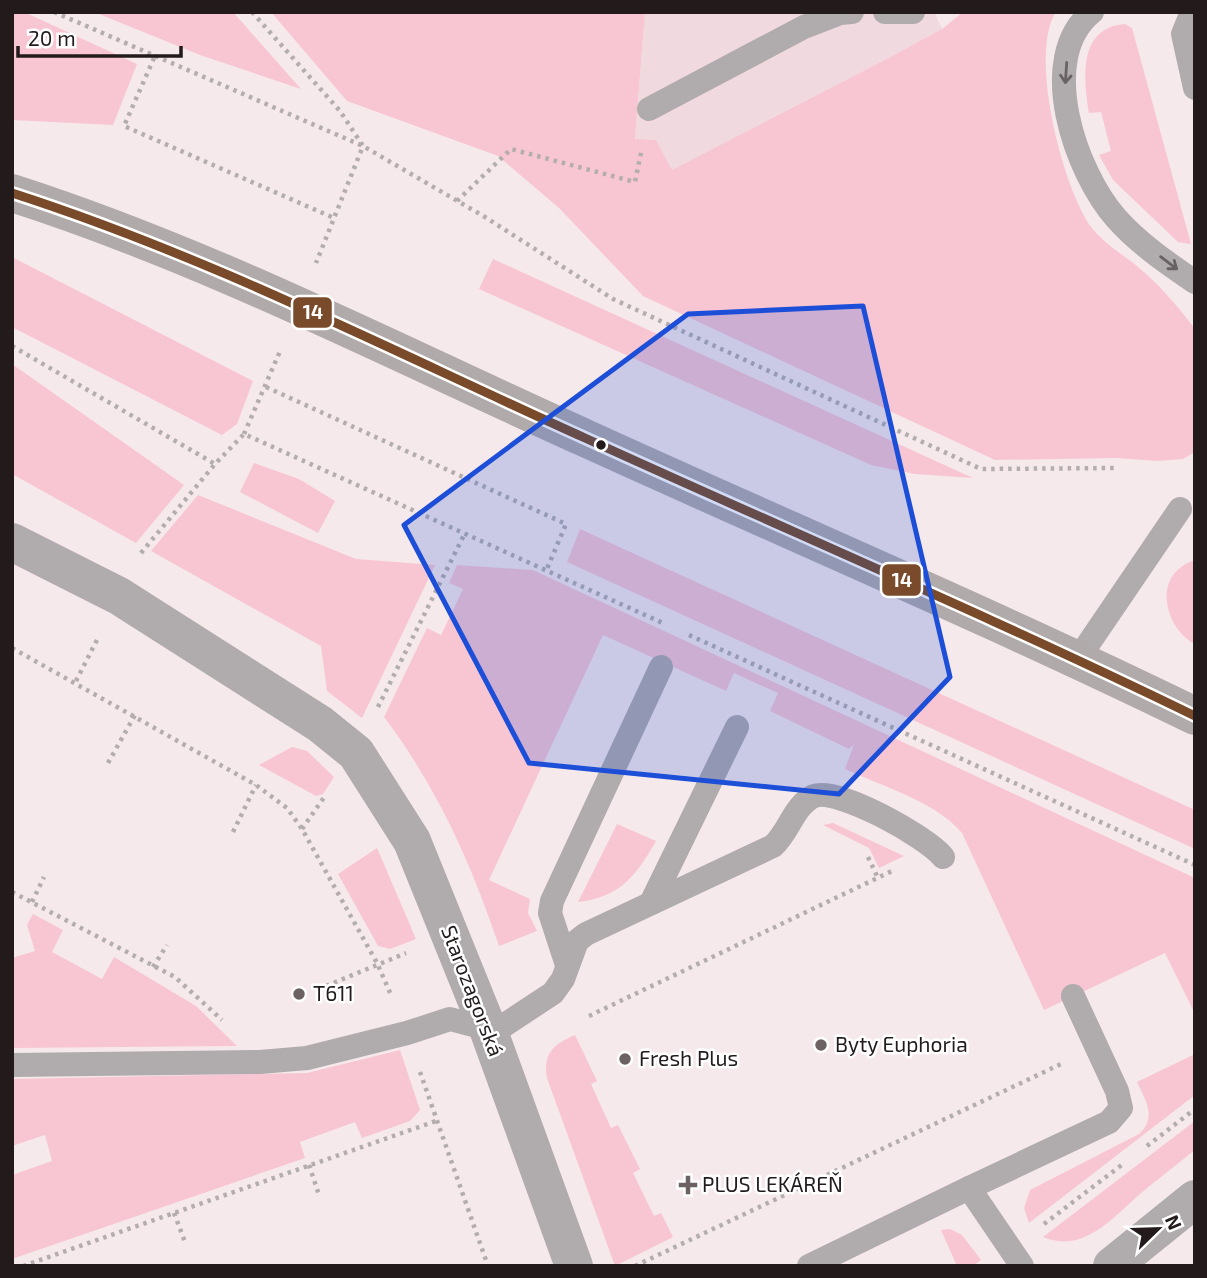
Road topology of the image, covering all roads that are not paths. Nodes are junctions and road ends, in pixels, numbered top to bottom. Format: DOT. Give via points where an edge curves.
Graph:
graph roads {
  1 [pos="852,12"];
  2 [pos="885,12"];
  3 [pos="913,12"];
  4 [pos="1092,12"];
  5 [pos="1189,14"];
  6 [pos="1195,88"];
  7 [pos="649,109"];
  8 [pos="12,193"];
  9 [pos="1195,282"];
  10 [pos="1190,505"];
  11 [pos="12,542"];
  12 [pos="1078,659"];
  13 [pos="662,667"];
  14 [pos="1195,716"];
  15 [pos="737,727"];
  16 [pos="943,857"];
  17 [pos="651,903"];
  18 [pos="567,965"];
  19 [pos="1073,996"];
  20 [pos="488,1029"];
  21 [pos="12,1065"];
  22 [pos="969,1188"];
  23 [pos="1195,1199"];
  24 [pos="1016,1258"];
  25 [pos="574,1266"];
  26 [pos="809,1266"];
  27 [pos="1112,1266"];
  1 -- 7 [label="lane" via="804,27"];
  2 -- 3 [label="lane"];
  4 -- 9 [label="lane, one-way" via="1076,32 1064,72 1065,97 1083,170 1117,219"];
  5 -- 6 [label="lane" via="1183,33"];
  8 -- 12 [label="street" via="85,216 299,305"];
  10 -- 12 [label="lane"];
  11 -- 20 [label="street, Starozagorská" via="119,596 320,723 356,753 412,841"];
  12 -- 14 [label="street"];
  13 -- 18 [label="lane" via="552,901 551,913"];
  15 -- 17 [label="lane"];
  16 -- 17 [label="lane" via="925,840 826,794 806,801 773,846"];
  17 -- 18 [label="lane" via="586,934 577,941"];
  18 -- 20 [label="lane" via="553,993 503,1026"];
  19 -- 22 [label="lane" via="1121,1100 1117,1116"];
  20 -- 21 [label="lane" via="450,1019 307,1058 260,1062"];
  20 -- 25 [label="street, Starozagorská"];
  22 -- 24 [label="lane"];
  22 -- 26 [label="lane"];
  23 -- 27 [label="street"];
}
